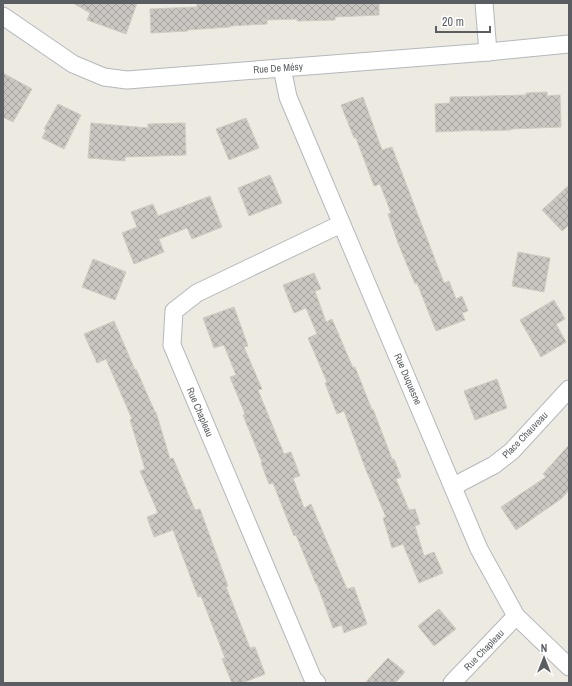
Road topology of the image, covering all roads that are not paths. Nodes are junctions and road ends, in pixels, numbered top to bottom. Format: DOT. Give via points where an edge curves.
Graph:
graph roads {
  1 [pos="484,3"];
  2 [pos="3,16"];
  3 [pos="569,44"];
  4 [pos="488,52"];
  5 [pos="282,68"];
  6 [pos="341,224"];
  7 [pos="569,389"];
  8 [pos="454,486"];
  9 [pos="516,616"];
  10 [pos="569,668"];
  11 [pos="317,683"];
  12 [pos="452,683"];
  1 -- 4 [label="street"];
  2 -- 5 [label="street, Rue De Mésy" via="73,64 104,77 127,80"];
  3 -- 4 [label="street, Rue De Mésy"];
  4 -- 5 [label="street, Rue De Mésy"];
  5 -- 6 [label="street, Rue Duquesne" via="288,97"];
  6 -- 8 [label="street, Rue Duquesne"];
  6 -- 11 [label="street, Rue Chapleau" via="197,293 174,310 172,345 313,679"];
  7 -- 8 [label="street, Place Chauveau" via="512,451 494,465"];
  8 -- 9 [label="street, Rue Duquesne" via="479,549"];
  9 -- 10 [label="street, Rue Duquesne"];
  9 -- 12 [label="street, Rue Chapleau"];
}
